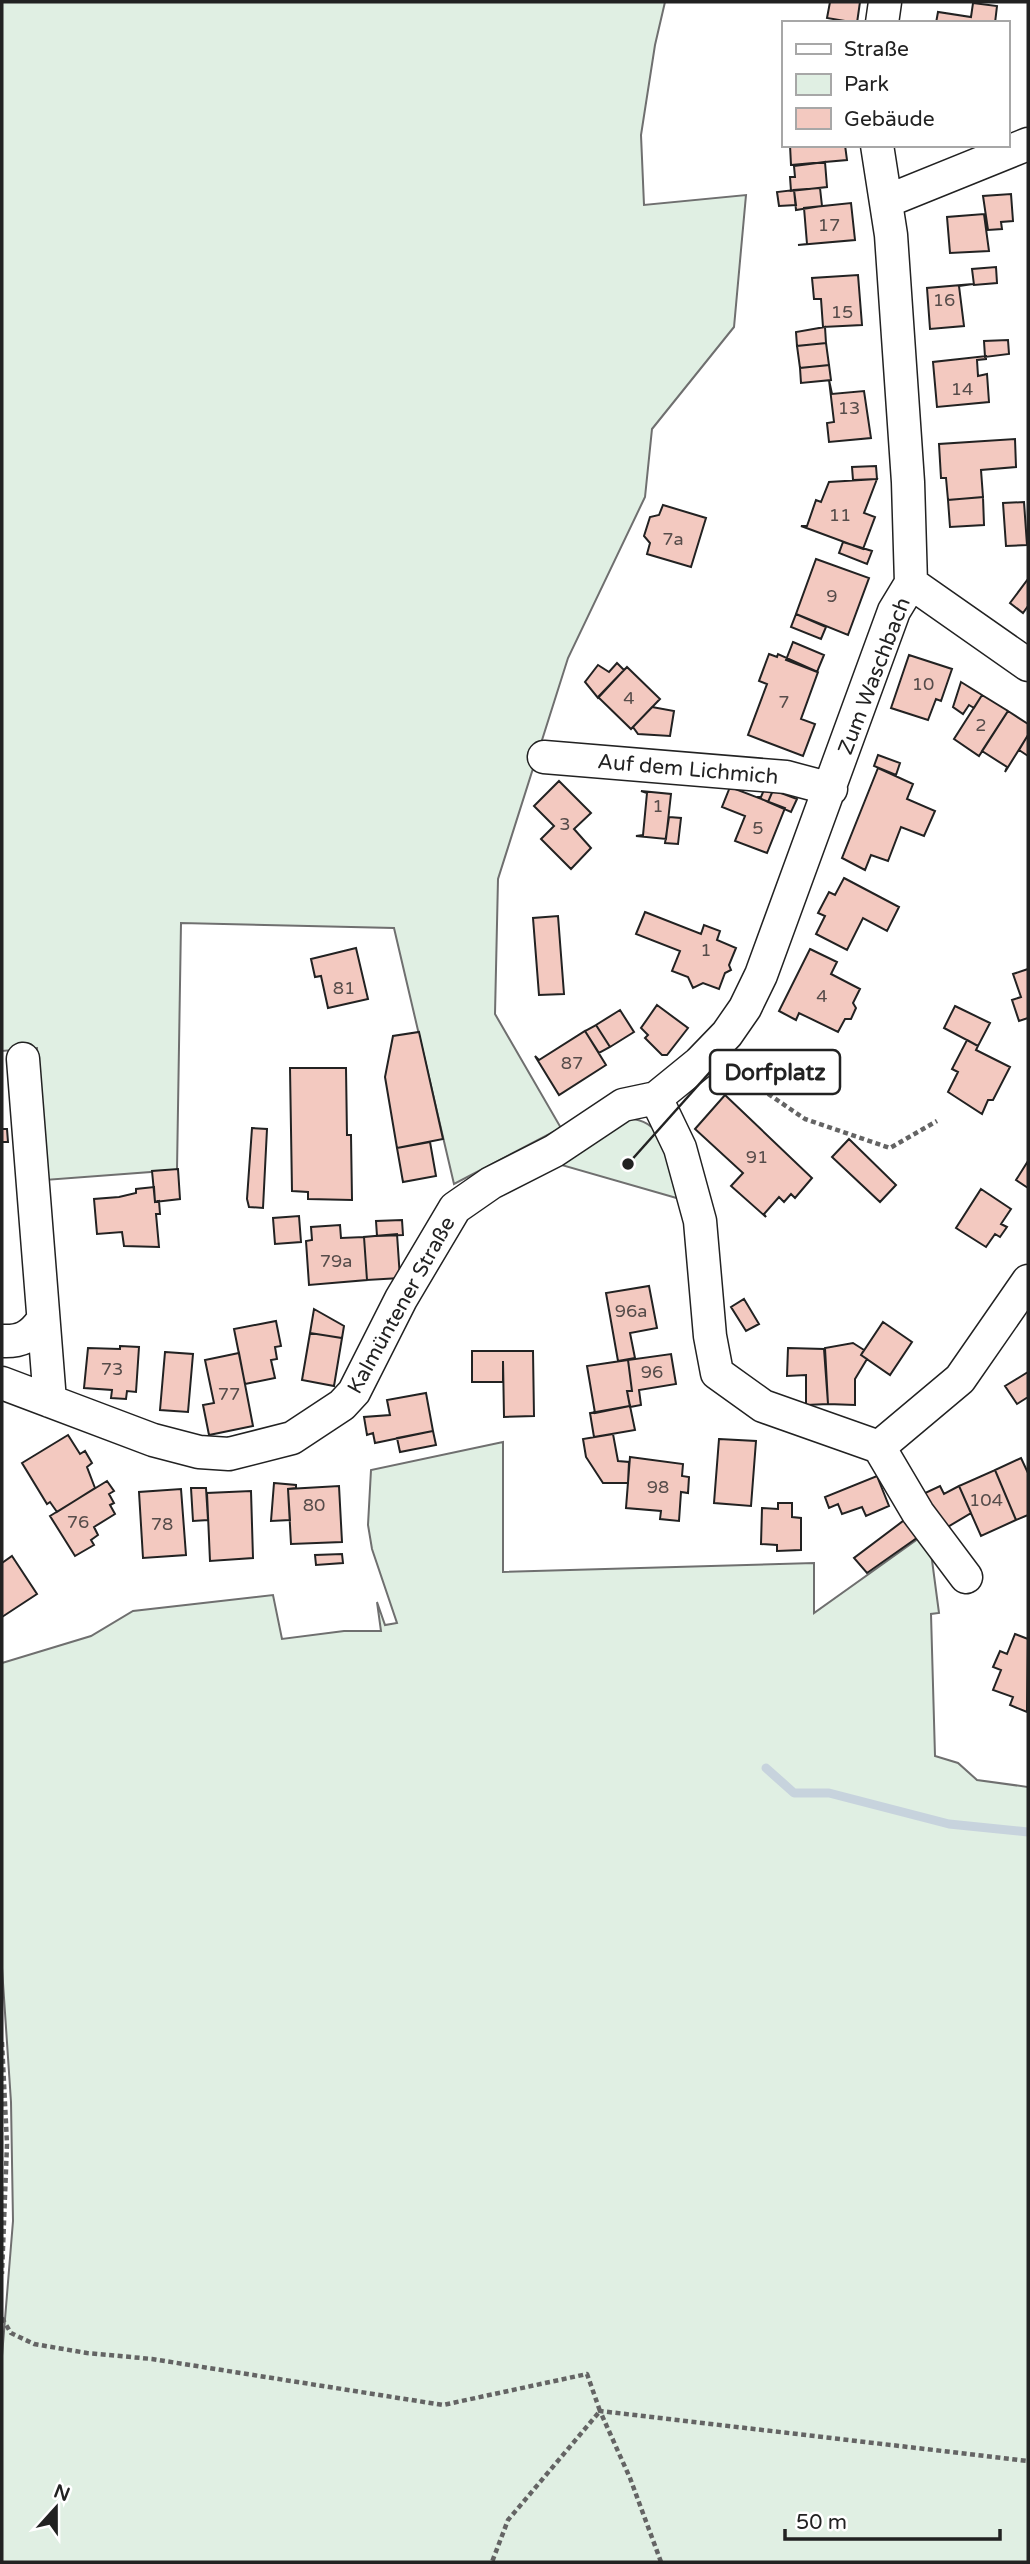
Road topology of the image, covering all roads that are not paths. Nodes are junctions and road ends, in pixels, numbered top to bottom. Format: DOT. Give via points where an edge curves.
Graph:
graph roads {
  1 [pos="885,2"];
  2 [pos="882,21"];
  3 [pos="1028,144"];
  4 [pos="877,147"];
  5 [pos="887,201"];
  6 [pos="911,583"];
  7 [pos="1028,665"];
  8 [pos="544,757"];
  9 [pos="831,789"];
  10 [pos="23,1059"];
  11 [pos="656,1098"];
  12 [pos="1028,1281"];
  13 [pos="42,1321"];
  14 [pos="2,1341"];
  15 [pos="2,1383"];
  16 [pos="50,1401"];
  17 [pos="879,1447"];
  18 [pos="966,1577"];
  1 -- 2 [label="street"];
  3 -- 5 [label="street"];
  4 -- 5 [label="street, Zum Waschbach"];
  5 -- 6 [label="street, Zum Waschbach" via="902,381"];
  6 -- 7 [label="street"];
  6 -- 9 [label="street, Zum Waschbach" via="894,611"];
  8 -- 9 [label="street, Auf dem Lichmich" via="786,777"];
  9 -- 11 [label="street, Zum Waschbach" via="756,986 737,1020 710,1053"];
  10 -- 13 [label="street"];
  11 -- 16 [label="street, Kalmüntener Straße" via="623,1105 554,1152 491,1183 455,1208 401,1299 354,1392 342,1405 286,1441 229,1454 199,1452 153,1440"];
  11 -- 17 [label="street" via="680,1148 700,1221 717,1373 763,1406"];
  12 -- 17 [label="street" via="960,1379"];
  13 -- 14 [label="street" via="18,1342"];
  13 -- 16 [label="street"];
  15 -- 16 [label="street, Kalmüntener Straße"];
  17 -- 18 [label="street" via="918,1513"];
}
